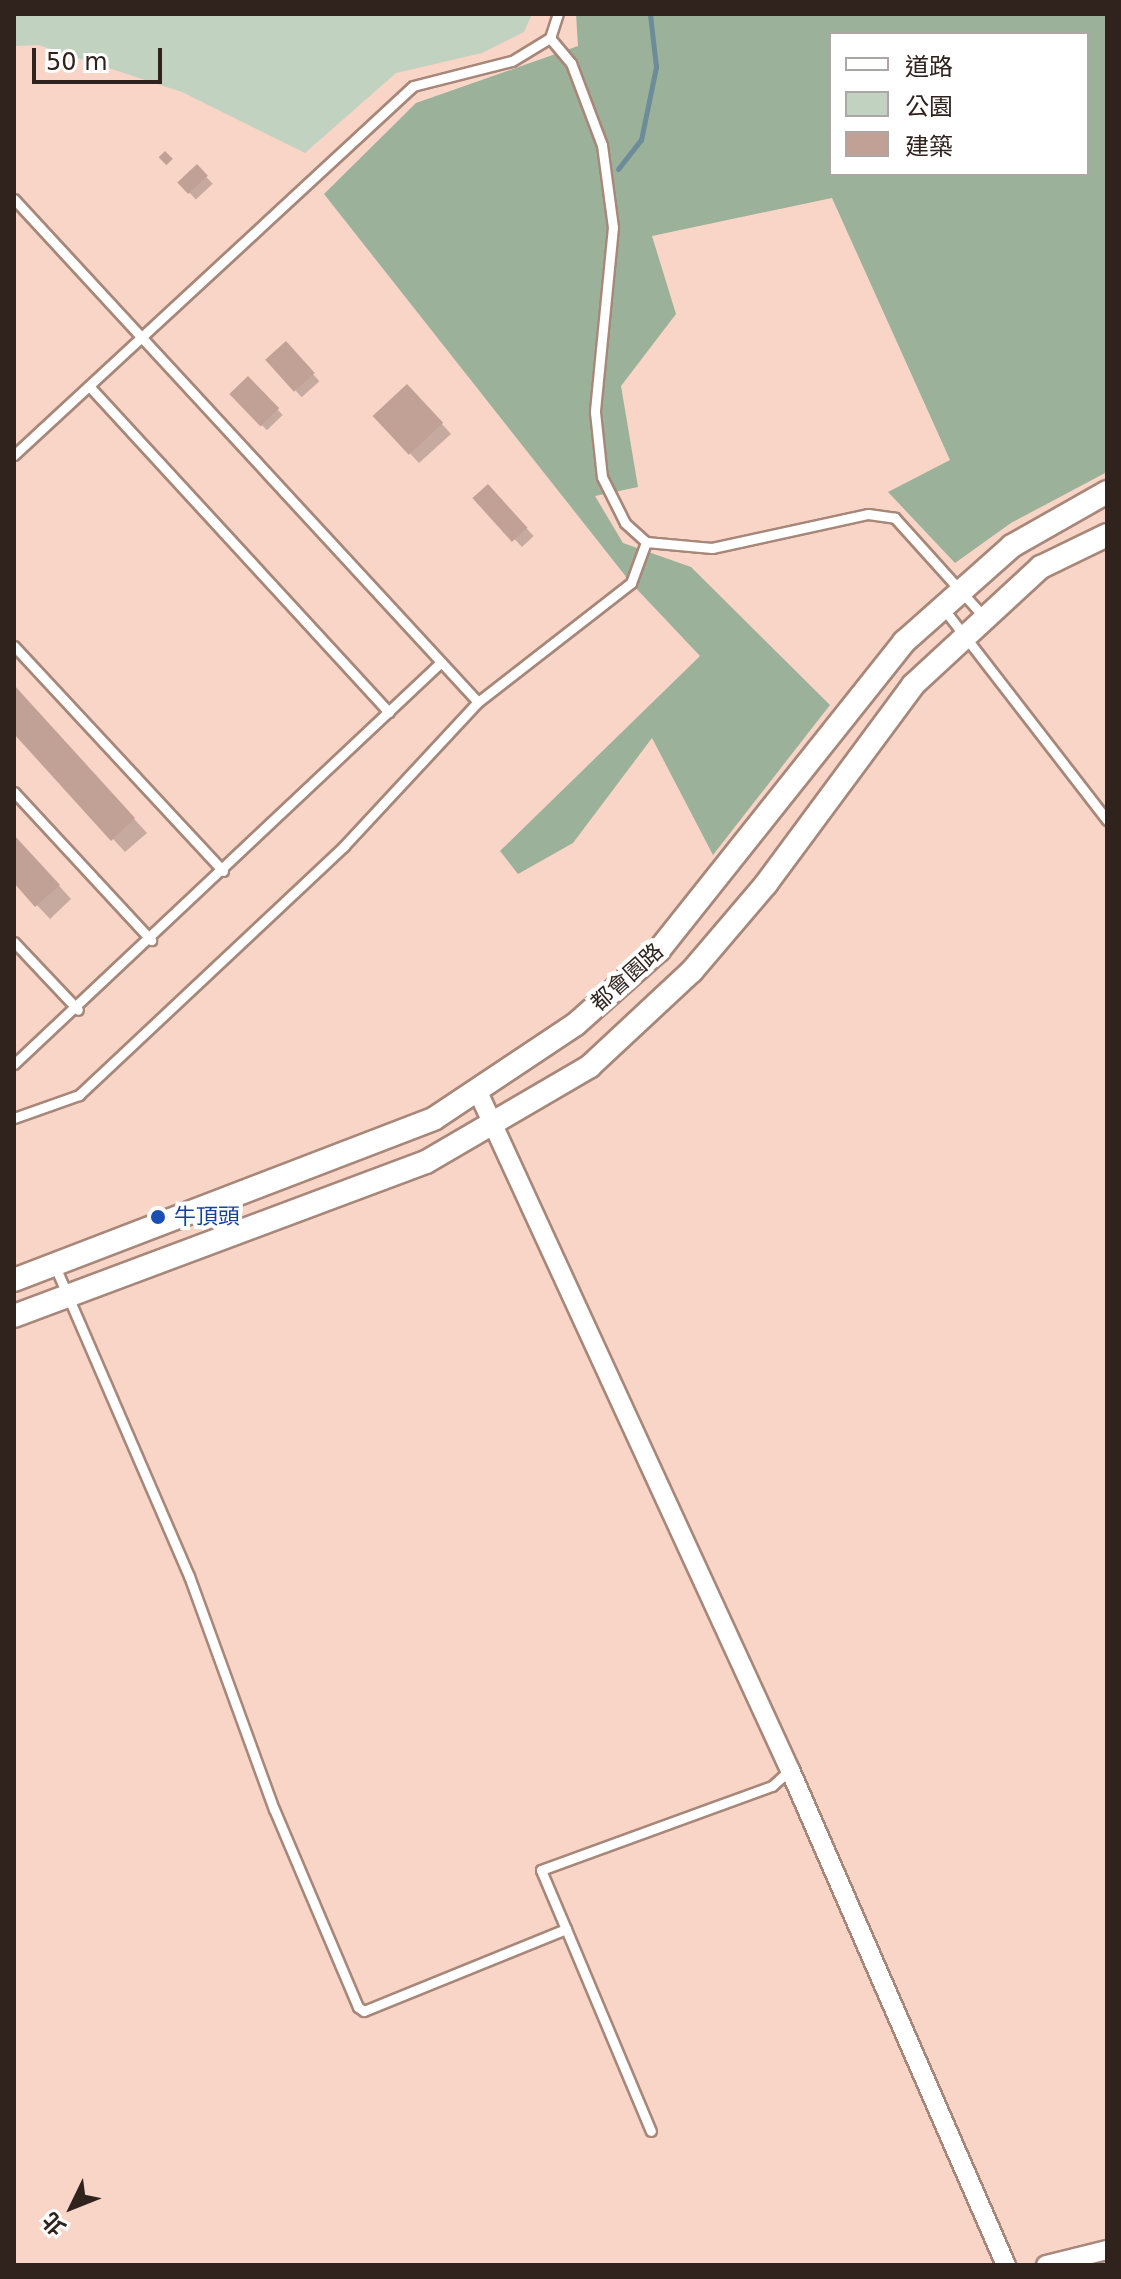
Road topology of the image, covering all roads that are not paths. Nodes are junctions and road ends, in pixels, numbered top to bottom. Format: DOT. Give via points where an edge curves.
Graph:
graph roads {
  1 [pos="558,14"];
  2 [pos="550,38"];
  3 [pos="14,199"];
  4 [pos="139,339"];
  5 [pos="89,386"];
  6 [pos="14,455"];
  7 [pos="1107,492"];
  8 [pos="1107,535"];
  9 [pos="646,542"];
  10 [pos="961,591"];
  11 [pos="943,608"];
  12 [pos="984,617"];
  13 [pos="966,634"];
  14 [pos="14,646"];
  15 [pos="439,664"];
  16 [pos="478,702"];
  17 [pos="389,712"];
  18 [pos="14,792"];
  19 [pos="1107,820"];
  20 [pos="223,871"];
  21 [pos="151,940"];
  22 [pos="14,942"];
  23 [pos="78,1010"];
  24 [pos="14,1064"];
  25 [pos="478,1092"];
  26 [pos="14,1118"];
  27 [pos="496,1126"];
  28 [pos="54,1264"];
  29 [pos="14,1280"];
  30 [pos="65,1296"];
  31 [pos="14,1316"];
  32 [pos="790,1770"];
  33 [pos="566,1929"];
  34 [pos="651,2131"];
  35 [pos="1107,2250"];
  36 [pos="1006,2265"];
  37 [pos="1046,2265"];
  1 -- 2 [label="lane"];
  2 -- 4 [label="lane" via="512,61 413,86"];
  2 -- 9 [label="lane" via="571,63 602,145 613,227 595,412 602,477 625,523"];
  3 -- 4 [label="lane"];
  4 -- 5 [label="lane"];
  4 -- 15 [label="lane"];
  5 -- 6 [label="lane"];
  5 -- 17 [label="lane"];
  7 -- 10 [label="street, 都會園路" via="1012,546"];
  8 -- 12 [label="street, 都會園路" via="1041,567"];
  9 -- 10 [label="lane" via="712,548 881,516 895,518"];
  9 -- 16 [label="lane" via="631,583"];
  10 -- 11 [label="street, 都會園路"];
  10 -- 12 [label="lane"];
  11 -- 13 [label="lane"];
  11 -- 25 [label="street, 都會園路" via="904,642 659,950 576,1024"];
  12 -- 13 [label="street, 都會園路"];
  13 -- 19 [label="lane"];
  13 -- 27 [label="street, 都會園路" via="872,736 766,884 692,971 590,1066"];
  14 -- 20 [label="lane"];
  15 -- 16 [label="lane"];
  15 -- 17 [label="lane"];
  16 -- 26 [label="lane" via="344,846 79,1095"];
  17 -- 20 [label="lane"];
  18 -- 21 [label="lane"];
  20 -- 21 [label="lane"];
  21 -- 23 [label="lane"];
  22 -- 23 [label="lane"];
  23 -- 24 [label="lane"];
  25 -- 27 [label="street"];
  25 -- 28 [label="street, 都會園路" via="435,1118"];
  27 -- 30 [label="street, 都會園路" via="338,1198"];
  27 -- 32 [label="street"];
  28 -- 29 [label="street, 都會園路"];
  28 -- 30 [label="lane"];
  30 -- 31 [label="street, 都會園路"];
  30 -- 33 [label="lane" via="189,1576 274,1809 358,2007 364,2011"];
  32 -- 33 [label="lane" via="772,1786 541,1870"];
  32 -- 36 [label="street"];
  33 -- 34 [label="lane"];
  35 -- 37 [label="street"];
}
